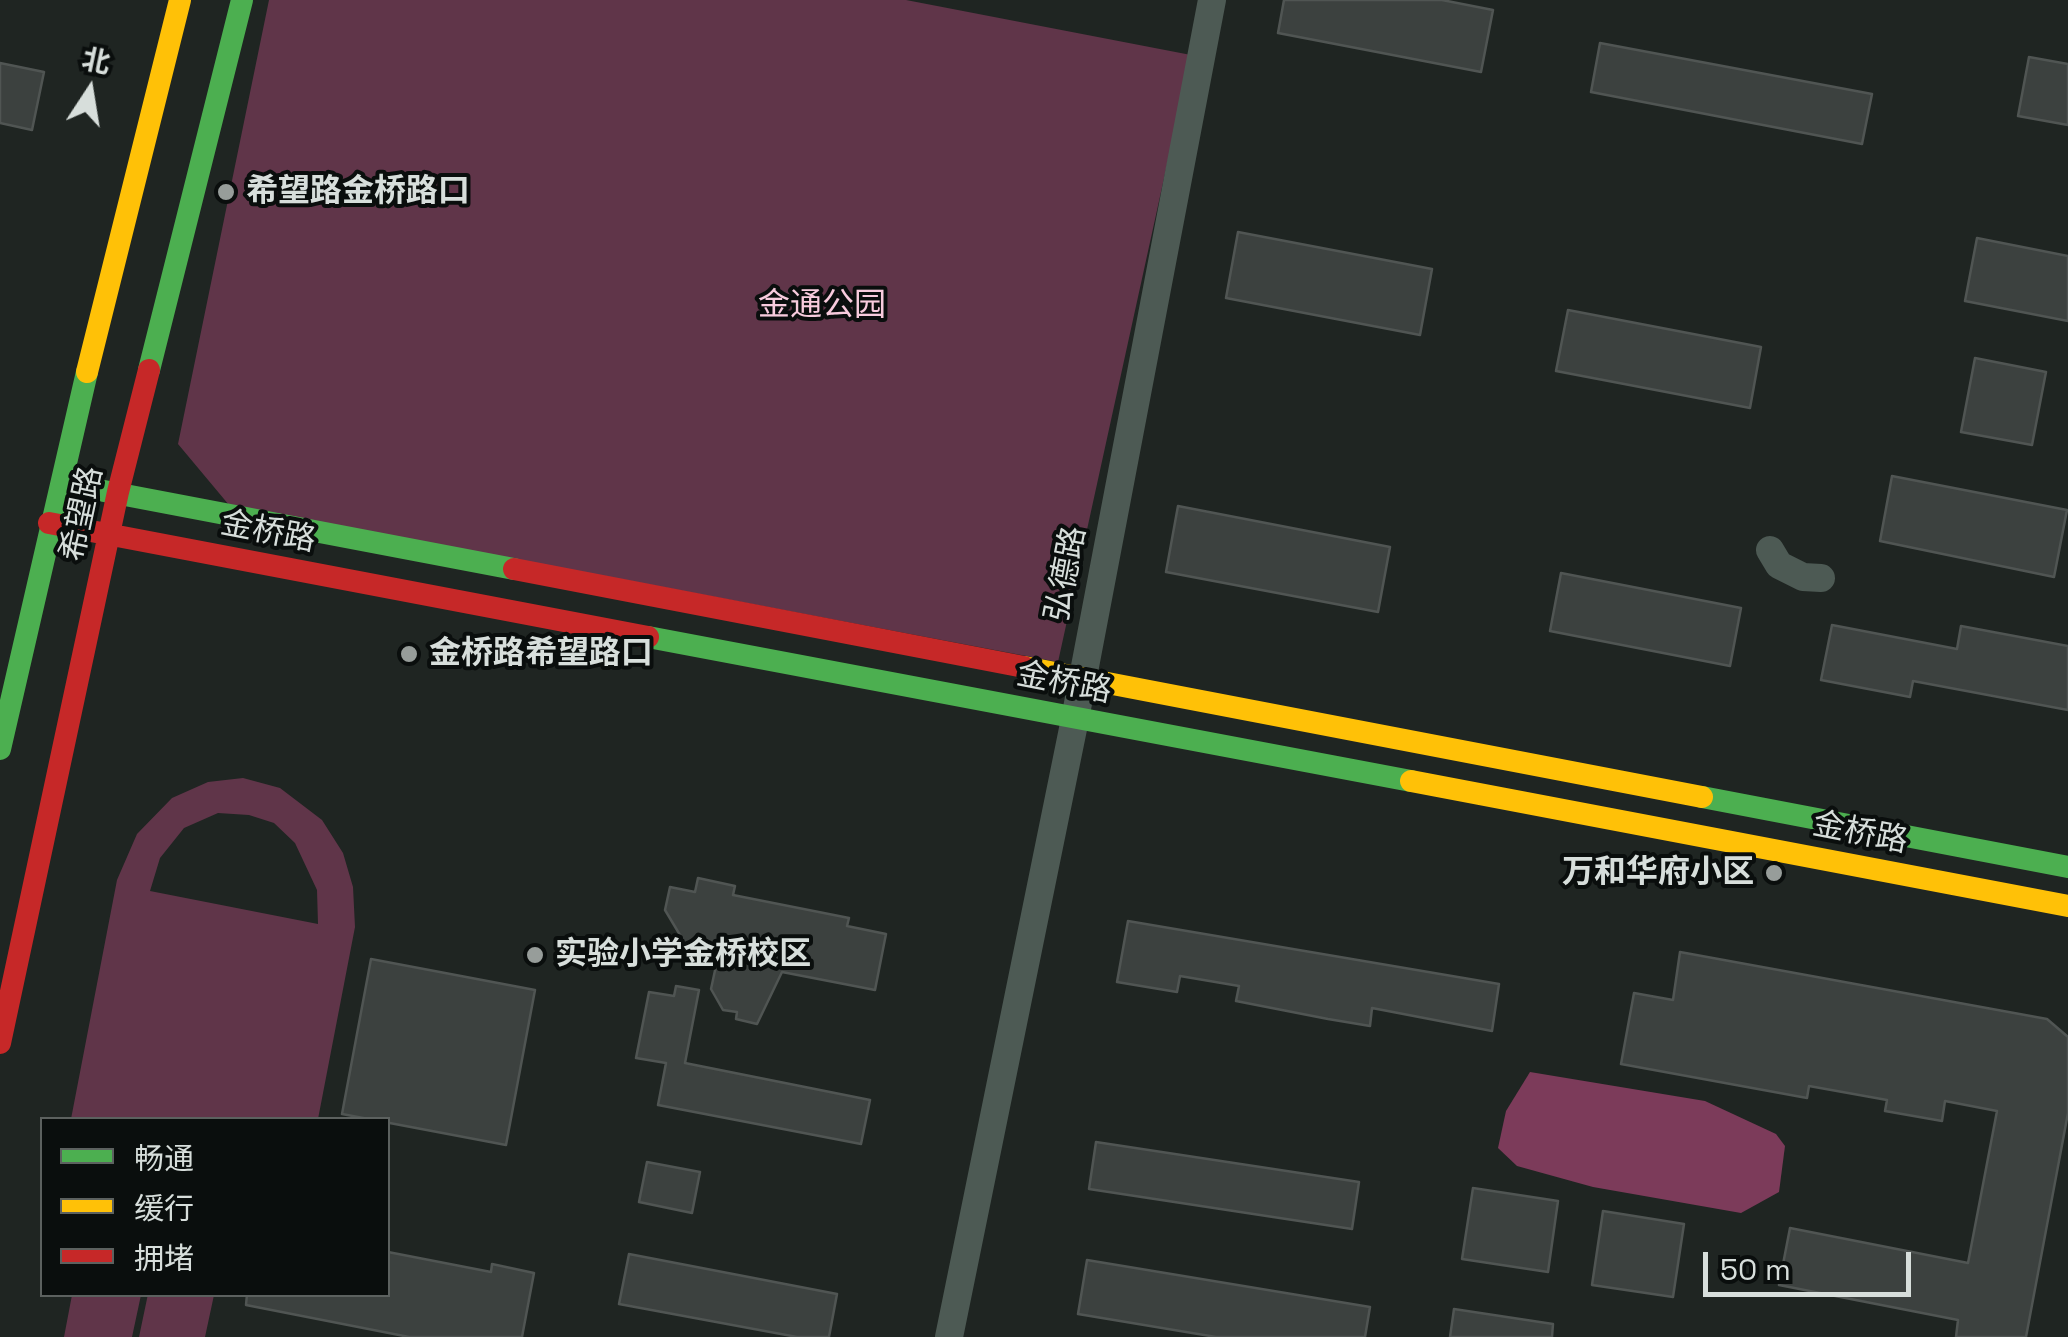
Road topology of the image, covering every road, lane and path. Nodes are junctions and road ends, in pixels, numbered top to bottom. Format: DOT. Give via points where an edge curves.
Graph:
graph roads {
  1 [pos="180,0"];
  2 [pos="242,0"];
  3 [pos="1212,0"];
  4 [pos="62,482"];
  5 [pos="118,492"];
  6 [pos="49,524"];
  7 [pos="112,537"];
  8 [pos="1770,550"];
  9 [pos="1822,578"];
  10 [pos="1074,719"];
  11 [pos="0,749"];
  12 [pos="2068,868"];
  13 [pos="2068,906"];
  14 [pos="0,1043"];
  15 [pos="949,1337"];
  1 -- 4 [label="street, 希望路"];
  2 -- 5 [label="street, 希望路"];
  3 -- 10 [label="street, 弘德路"];
  4 -- 5 [label="street, 金桥路"];
  4 -- 6 [label="street, 希望路"];
  5 -- 7 [label="street, 希望路"];
  5 -- 12 [label="street, 金桥路"];
  6 -- 7 [label="street, 金桥路"];
  6 -- 11 [label="street, 希望路"];
  7 -- 10 [label="street, 金桥路"];
  7 -- 14 [label="street, 希望路"];
  8 -- 9 [label="street" via="1779,565"];
  10 -- 13 [label="street, 金桥路"];
  10 -- 15 [label="street, 弘德路"];
}
